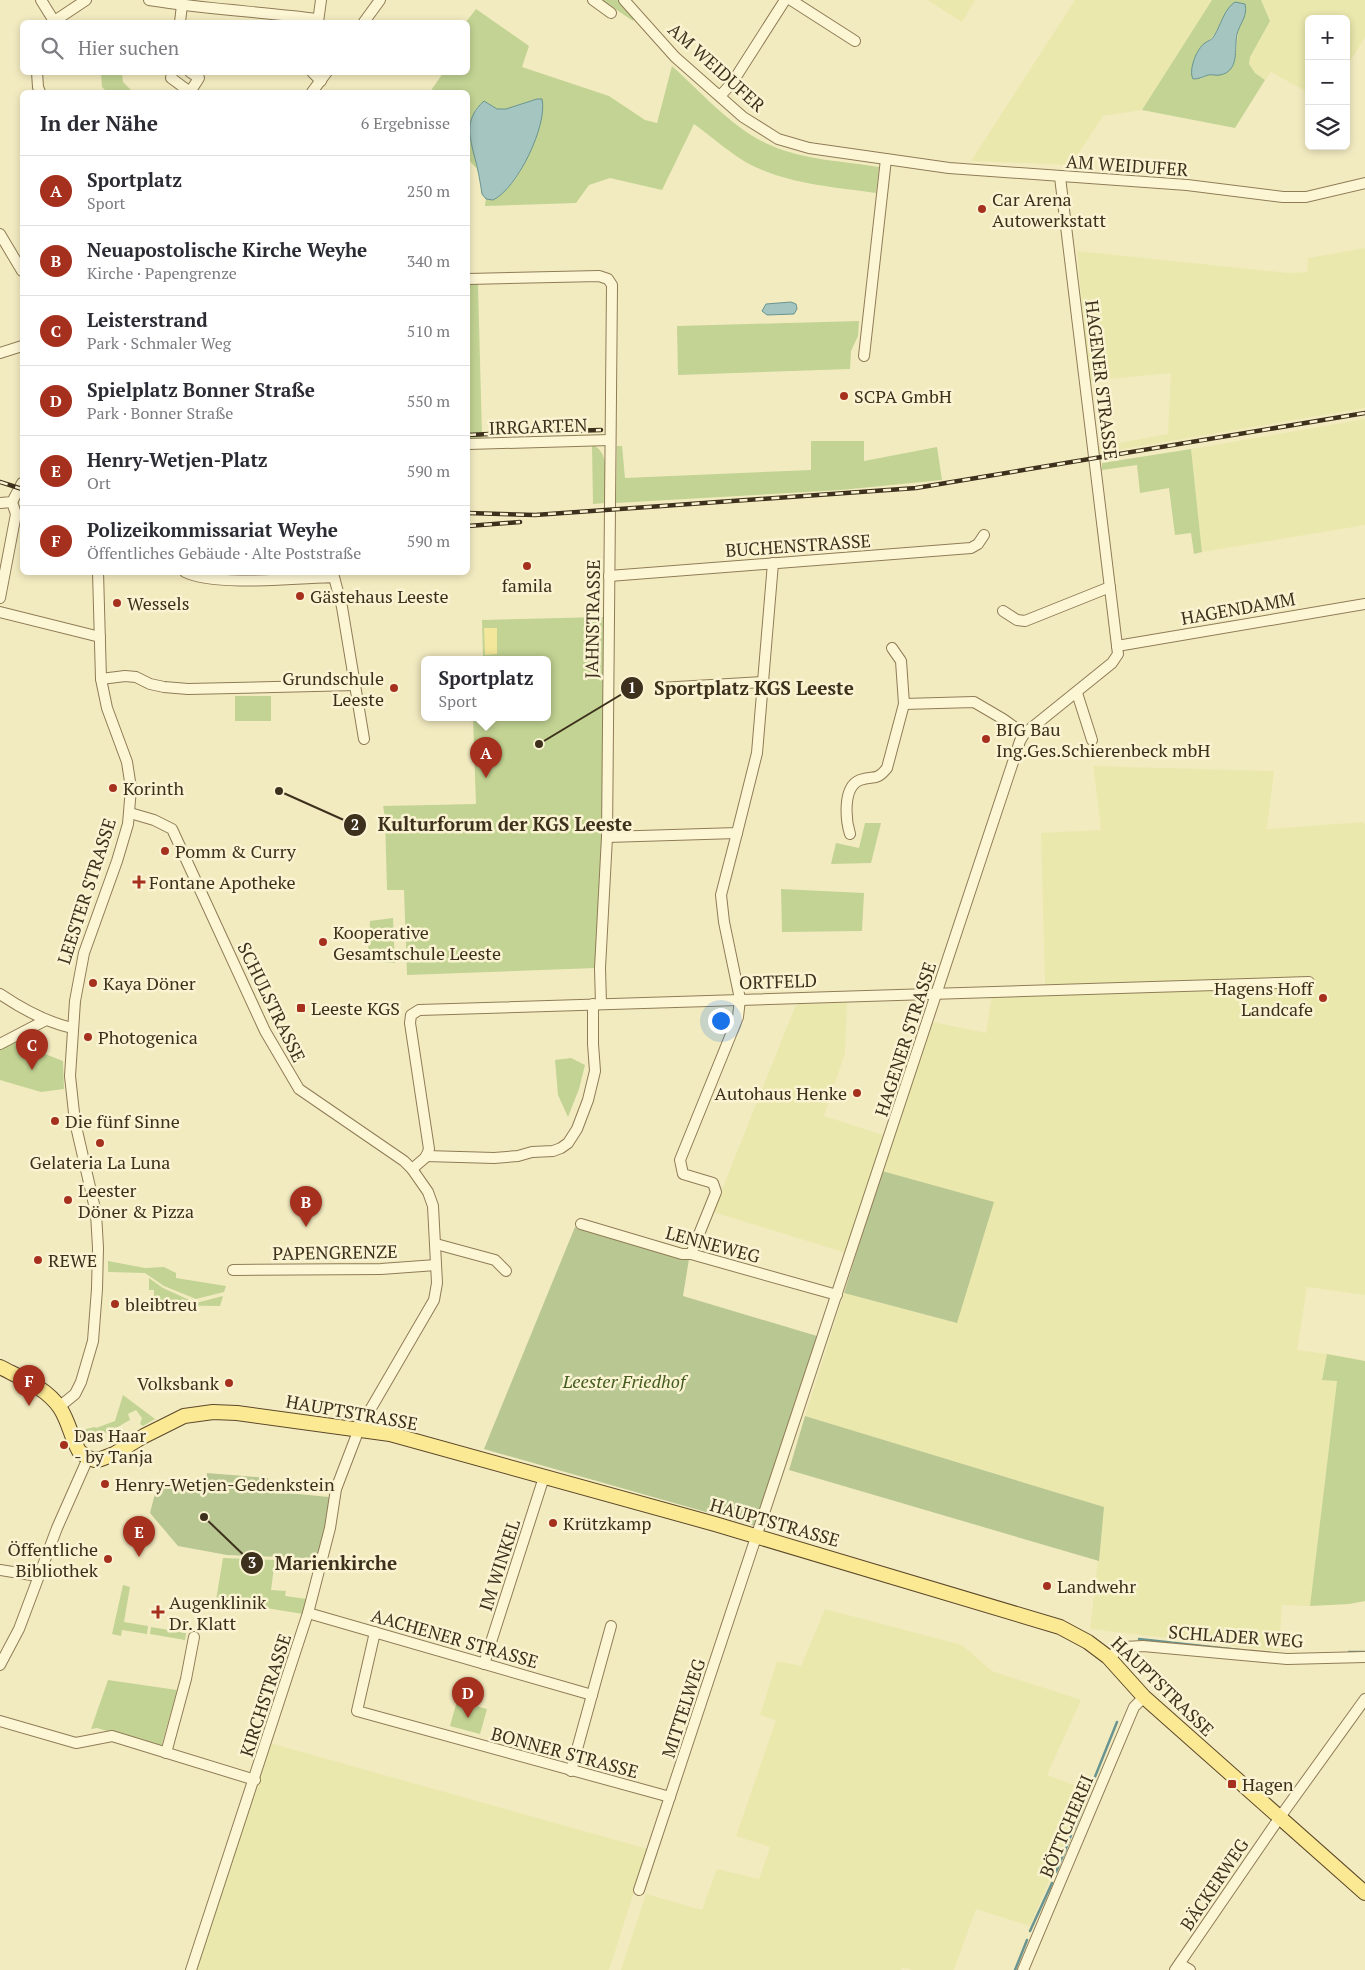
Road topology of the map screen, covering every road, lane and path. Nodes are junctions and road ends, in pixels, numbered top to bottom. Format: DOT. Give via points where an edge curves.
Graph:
graph roads {
  1 [pos="41,0"];
  2 [pos="86,0"];
  3 [pos="149,0"];
  4 [pos="321,0"];
  5 [pos="380,0"];
  6 [pos="593,0"];
  7 [pos="624,0"];
  8 [pos="785,0"];
  9 [pos="790,0"];
  10 [pos="182,5"];
  11 [pos="611,13"];
  12 [pos="53,20"];
  13 [pos="57,20"];
  14 [pos="180,20"];
  15 [pos="312,20"];
  16 [pos="318,20"];
  17 [pos="365,20"];
  18 [pos="855,40"];
  19 [pos="37,75"];
  20 [pos="171,75"];
  21 [pos="194,75"];
  22 [pos="324,77"];
  23 [pos="39,90"];
  24 [pos="187,90"];
  25 [pos="191,90"];
  26 [pos="314,90"];
  27 [pos="720,96"];
  28 [pos="886,159"];
  29 [pos="1060,176"];
  30 [pos="1365,183"];
  31 [pos="0,234"];
  32 [pos="20,268"];
  33 [pos="470,279"];
  34 [pos="20,347"];
  35 [pos="0,353"];
  36 [pos="864,356"];
  37 [pos="610,440"];
  38 [pos="470,444"];
  39 [pos="20,487"];
  40 [pos="12,502"];
  41 [pos="0,503"];
  42 [pos="984,535"];
  43 [pos="773,563"];
  44 [pos="98,575"];
  45 [pos="190,575"];
  46 [pos="609,576"];
  47 [pos="1110,587"];
  48 [pos="0,598"];
  49 [pos="1365,604"];
  50 [pos="1003,611"];
  51 [pos="0,612"];
  52 [pos="100,637"];
  53 [pos="1118,646"];
  54 [pos="892,648"];
  55 [pos="102,679"];
  56 [pos="764,682"];
  57 [pos="356,685"];
  58 [pos="660,688"];
  59 [pos="1077,693"];
  60 [pos="904,704"];
  61 [pos="1024,734"];
  62 [pos="364,739"];
  63 [pos="1092,740"];
  64 [pos="130,813"];
  65 [pos="737,833"];
  66 [pos="850,834"];
  67 [pos="607,837"];
  68 [pos="1310,982"];
  69 [pos="937,993"];
  70 [pos="0,994"];
  71 [pos="740,999"];
  72 [pos="597,1004"];
  73 [pos="46,1020"];
  74 [pos="72,1028"];
  75 [pos="0,1044"];
  76 [pos="426,1156"];
  77 [pos="412,1169"];
  78 [pos="581,1224"];
  79 [pos="436,1244"];
  80 [pos="691,1254"];
  81 [pos="436,1265"];
  82 [pos="233,1270"];
  83 [pos="506,1271"];
  84 [pos="837,1295"];
  85 [pos="0,1367"];
  86 [pos="59,1407"];
  87 [pos="359,1429"];
  88 [pos="88,1458"];
  89 [pos="544,1477"];
  90 [pos="757,1536"];
  91 [pos="0,1570"];
  92 [pos="38,1576"];
  93 [pos="308,1613"];
  94 [pos="611,1626"];
  95 [pos="375,1632"];
  96 [pos="194,1637"];
  97 [pos="1108,1657"];
  98 [pos="1365,1657"];
  99 [pos="484,1664"];
  100 [pos="0,1665"];
  101 [pos="592,1695"];
  102 [pos="1144,1697"];
  103 [pos="1365,1701"];
  104 [pos="0,1721"];
  105 [pos="166,1753"];
  106 [pos="571,1771"];
  107 [pos="254,1780"];
  108 [pos="670,1797"];
  109 [pos="1280,1817"];
  110 [pos="639,1890"];
  111 [pos="1365,1893"];
  112 [pos="1178,1967"];
  113 [pos="192,1970"];
  114 [pos="1024,1970"];
  115 [pos="1190,1970"];
  1 -- 12 [label="street"];
  2 -- 13 [label="street"];
  3 -- 10 [label="street"];
  4 -- 16 [label="street"];
  5 -- 17 [label="street"];
  6 -- 11 [label="street"];
  7 -- 27 [label="street, AM WEIDUFER" via="676,56"];
  8 -- 27 [label="street" via="732,83"];
  9 -- 18 [label="street"];
  10 -- 14 [label="street"];
  10 -- 15 [label="street"];
  19 -- 23 [label="street"];
  20 -- 24 [label="street" via="170,78"];
  21 -- 25 [label="street" via="199,78"];
  22 -- 26 [label="street"];
  27 -- 28 [label="street, AM WEIDUFER" via="778,139 809,148"];
  28 -- 29 [label="street, AM WEIDUFER" via="949,168"];
  28 -- 36 [label="street"];
  29 -- 30 [label="street, AM WEIDUFER" via="1187,185 1283,198 1306,197"];
  29 -- 47 [label="street, HAGENER STRASSE"];
  31 -- 32 [label="street"];
  33 -- 37 [label="street, JAHNSTRASSE" via="599,276 608,280 612,285"];
  34 -- 35 [label="street"];
  37 -- 38 [label="street, IRRGARTEN"];
  37 -- 46 [label="street, JAHNSTRASSE"];
  39 -- 40 [label="street"];
  40 -- 41 [label="street"];
  40 -- 48 [label="street" via="16,514"];
  42 -- 43 [label="street, BUCHENSTRASSE" via="971,548"];
  43 -- 46 [label="street, BUCHENSTRASSE"];
  43 -- 56 [label="street"];
  44 -- 52 [label="street, LEESTER STRASSE"];
  45 -- 57 [label="street" via="224,580 334,576"];
  46 -- 67 [label="street, JAHNSTRASSE"];
  47 -- 50 [label="street" via="1025,621"];
  47 -- 53 [label="street, HAGENER STRASSE"];
  49 -- 53 [label="street, HAGENDAMM"];
  51 -- 52 [label="street"];
  52 -- 55 [label="street, LEESTER STRASSE"];
  53 -- 59 [label="street" via="1118,654 1112,662"];
  54 -- 60 [label="street" via="901,661"];
  55 -- 57 [label="street" via="125,676 164,687 188,689"];
  55 -- 64 [label="street, LEESTER STRASSE" via="107,708 127,762"];
  56 -- 58 [label="street"];
  56 -- 65 [label="street" via="756,753"];
  57 -- 62 [label="street"];
  59 -- 61 [label="street"];
  59 -- 63 [label="street"];
  60 -- 61 [label="street" via="974,702"];
  60 -- 66 [label="street" via="887,768 872,779 859,780 849,795 845,817"];
  61 -- 69 [label="street, HAGENER STRASSE" via="994,814"];
  64 -- 74 [label="street, LEESTER STRASSE" via="118,861 84,953"];
  64 -- 77 [label="street, SCHULSTRASSE" via="172,829 265,1031 299,1089"];
  65 -- 67 [label="street"];
  65 -- 71 [label="street" via="722,894 724,922"];
  67 -- 72 [label="street, JAHNSTRASSE"];
  68 -- 69 [label="street, ORTFELD"];
  69 -- 71 [label="street, ORTFELD"];
  69 -- 84 [label="street, HAGENER STRASSE"];
  70 -- 73 [label="street"];
  71 -- 72 [label="street, ORTFELD"];
  71 -- 80 [label="street" via="738,1017 680,1160 683,1174 713,1183 716,1192"];
  72 -- 76 [label="street, JAHNSTRASSE" via="593,1044 596,1071 577,1129 568,1143 553,1151 518,1156"];
  72 -- 76 [label="street, ORTFELD" via="419,1010 411,1015 429,1142"];
  73 -- 74 [label="street"];
  73 -- 75 [label="street"];
  74 -- 86 [label="street, LEESTER STRASSE" via="70,1076 75,1122 96,1213 98,1256 92,1341 75,1394"];
  76 -- 77 [label="street"];
  77 -- 79 [label="street, SCHULSTRASSE" via="428,1192 433,1206"];
  78 -- 80 [label="street, LENNEWEG"];
  79 -- 81 [label="street, SCHULSTRASSE"];
  79 -- 83 [label="street" via="495,1260"];
  80 -- 84 [label="street, LENNEWEG"];
  81 -- 82 [label="street, PAPENGRENZE"];
  81 -- 87 [label="street, SCHULSTRASSE" via="437,1284 431,1306"];
  84 -- 90 [label="street, HAGENER STRASSE"];
  85 -- 86 [label="main road" via="37,1387"];
  86 -- 88 [label="main road" via="79,1451"];
  87 -- 88 [label="main road, HAUPTSTRASSE" via="237,1413 196,1413 170,1422 114,1454 95,1460"];
  87 -- 89 [label="main road, HAUPTSTRASSE" via="390,1434"];
  87 -- 93 [label="street, KIRCHSTRASSE" via="336,1490 330,1528"];
  88 -- 92 [label="street"];
  89 -- 90 [label="main road, HAUPTSTRASSE"];
  89 -- 99 [label="street, IM WINKEL"];
  90 -- 97 [label="main road, HAUPTSTRASSE" via="1060,1627"];
  90 -- 108 [label="street, MITTELWEG"];
  91 -- 92 [label="street"];
  92 -- 100 [label="street" via="19,1629"];
  93 -- 95 [label="street, AACHENER STRASSE"];
  93 -- 107 [label="street, KIRCHSTRASSE"];
  94 -- 101 [label="street"];
  95 -- 99 [label="street, AACHENER STRASSE"];
  95 -- 106 [label="street, BONNER STRASSE" via="357,1711"];
  96 -- 105 [label="street"];
  97 -- 98 [label="street, SCHLADER WEG" via="1124,1648 1143,1646 1287,1659"];
  97 -- 102 [label="main road, HAUPTSTRASSE"];
  99 -- 101 [label="street, AACHENER STRASSE"];
  101 -- 106 [label="street"];
  102 -- 109 [label="main road, HAUPTSTRASSE"];
  102 -- 114 [label="street, BÖTTCHEREI" via="1134,1707"];
  103 -- 109 [label="street, BÄCKERWEG"];
  104 -- 105 [label="street" via="76,1743 109,1735"];
  105 -- 107 [label="street"];
  106 -- 108 [label="street, BONNER STRASSE"];
  107 -- 113 [label="street, KIRCHSTRASSE"];
  108 -- 110 [label="street, MITTELWEG"];
  109 -- 111 [label="main road, HAUPTSTRASSE"];
  109 -- 112 [label="street, BÄCKERWEG"];
  112 -- 115 [label="street"];
}
